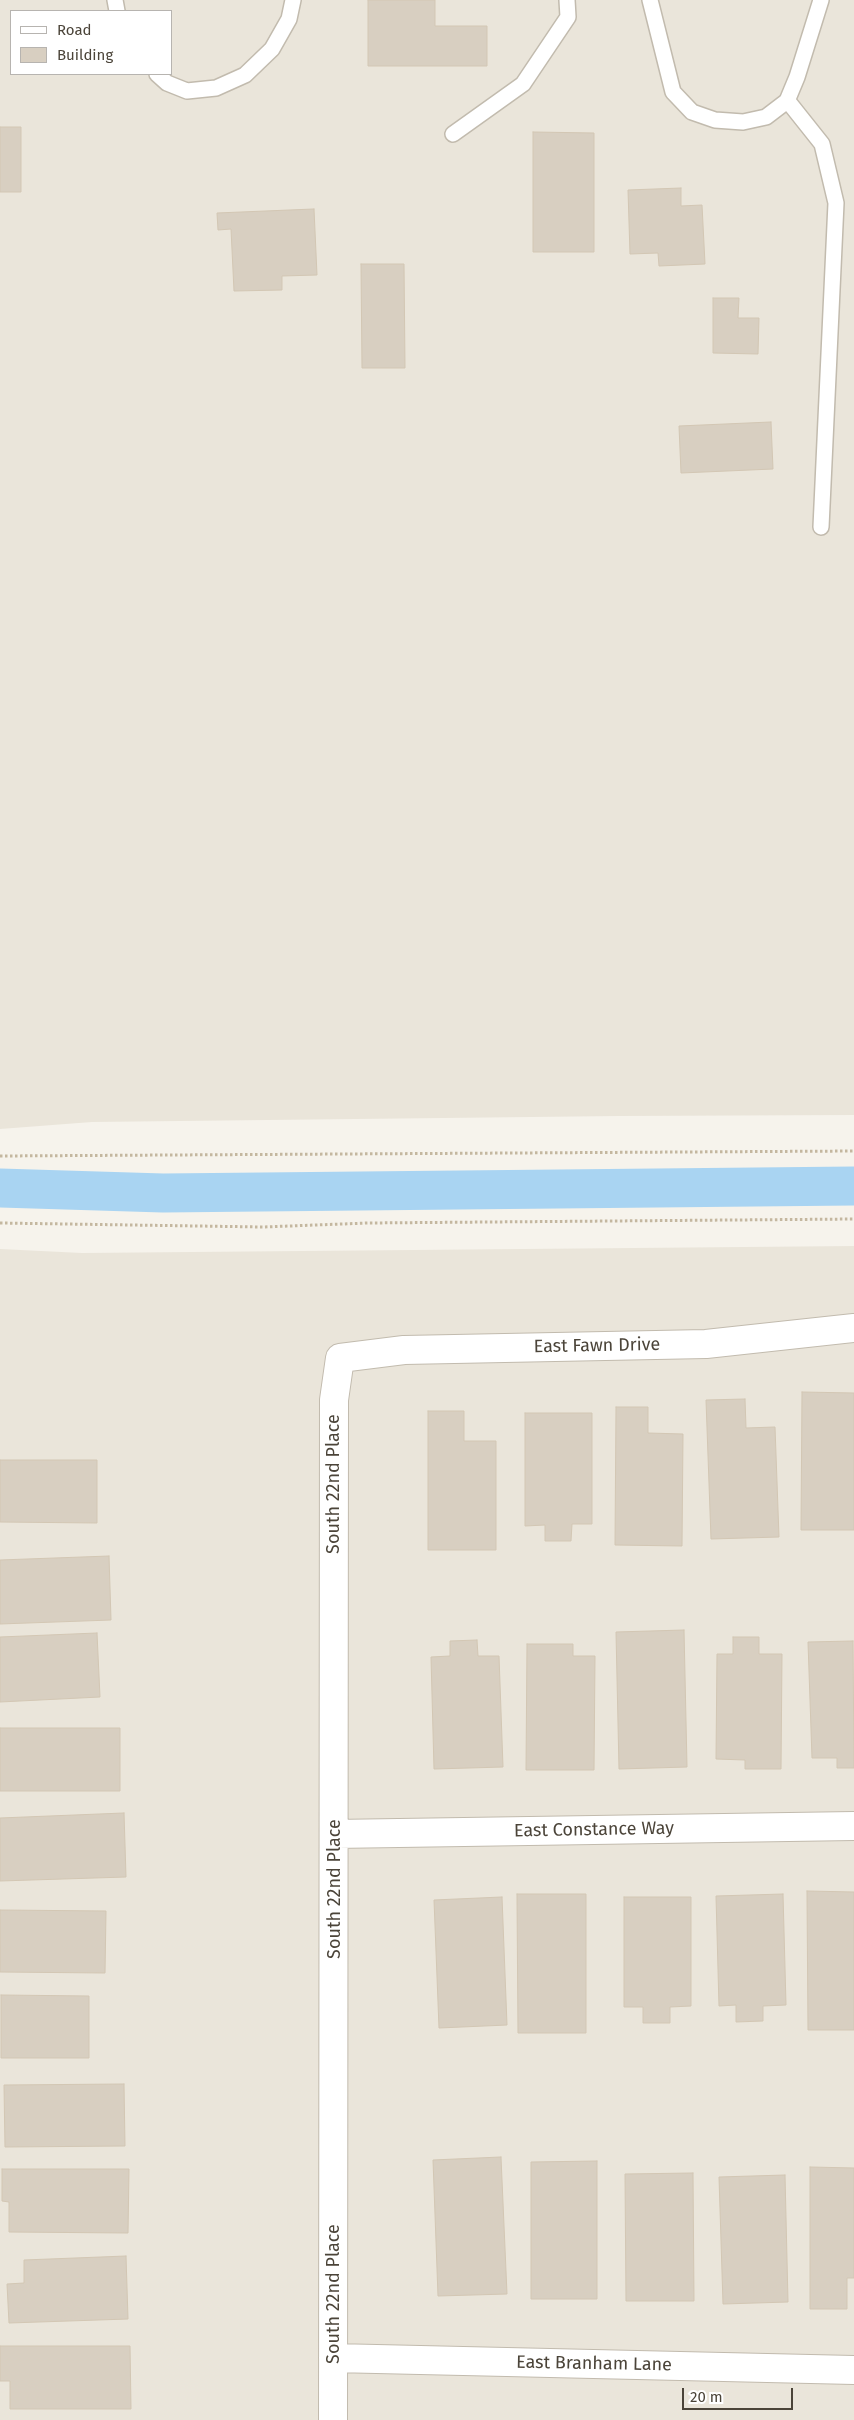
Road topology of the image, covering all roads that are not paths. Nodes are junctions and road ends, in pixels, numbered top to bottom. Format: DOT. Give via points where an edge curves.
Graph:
graph roads {
  1 [pos="293,0"];
  2 [pos="567,0"];
  3 [pos="650,0"];
  4 [pos="821,0"];
  5 [pos="158,75"];
  6 [pos="787,100"];
  7 [pos="453,134"];
  8 [pos="821,527"];
  9 [pos="854,1328"];
  10 [pos="340,1358"];
  11 [pos="854,1826"];
  12 [pos="334,1834"];
  13 [pos="333,2358"];
  14 [pos="854,2370"];
  15 [pos="333,2420"];
  1 -- 5 [label="lane" via="289,19 272,48 245,75 216,88 187,91"];
  2 -- 7 [label="lane" via="568,17 523,84"];
  3 -- 6 [label="lane" via="673,92 692,112 715,120 743,122 766,117"];
  4 -- 6 [label="lane"];
  6 -- 8 [label="lane" via="822,144 836,203"];
  9 -- 10 [label="street, East Fawn Drive" via="706,1344 404,1350"];
  10 -- 12 [label="street, South 22nd Place" via="334,1400"];
  11 -- 12 [label="street, East Constance Way"];
  12 -- 13 [label="street, South 22nd Place"];
  13 -- 14 [label="street, East Branham Lane"];
  13 -- 15 [label="street, South 22nd Place"];
}
